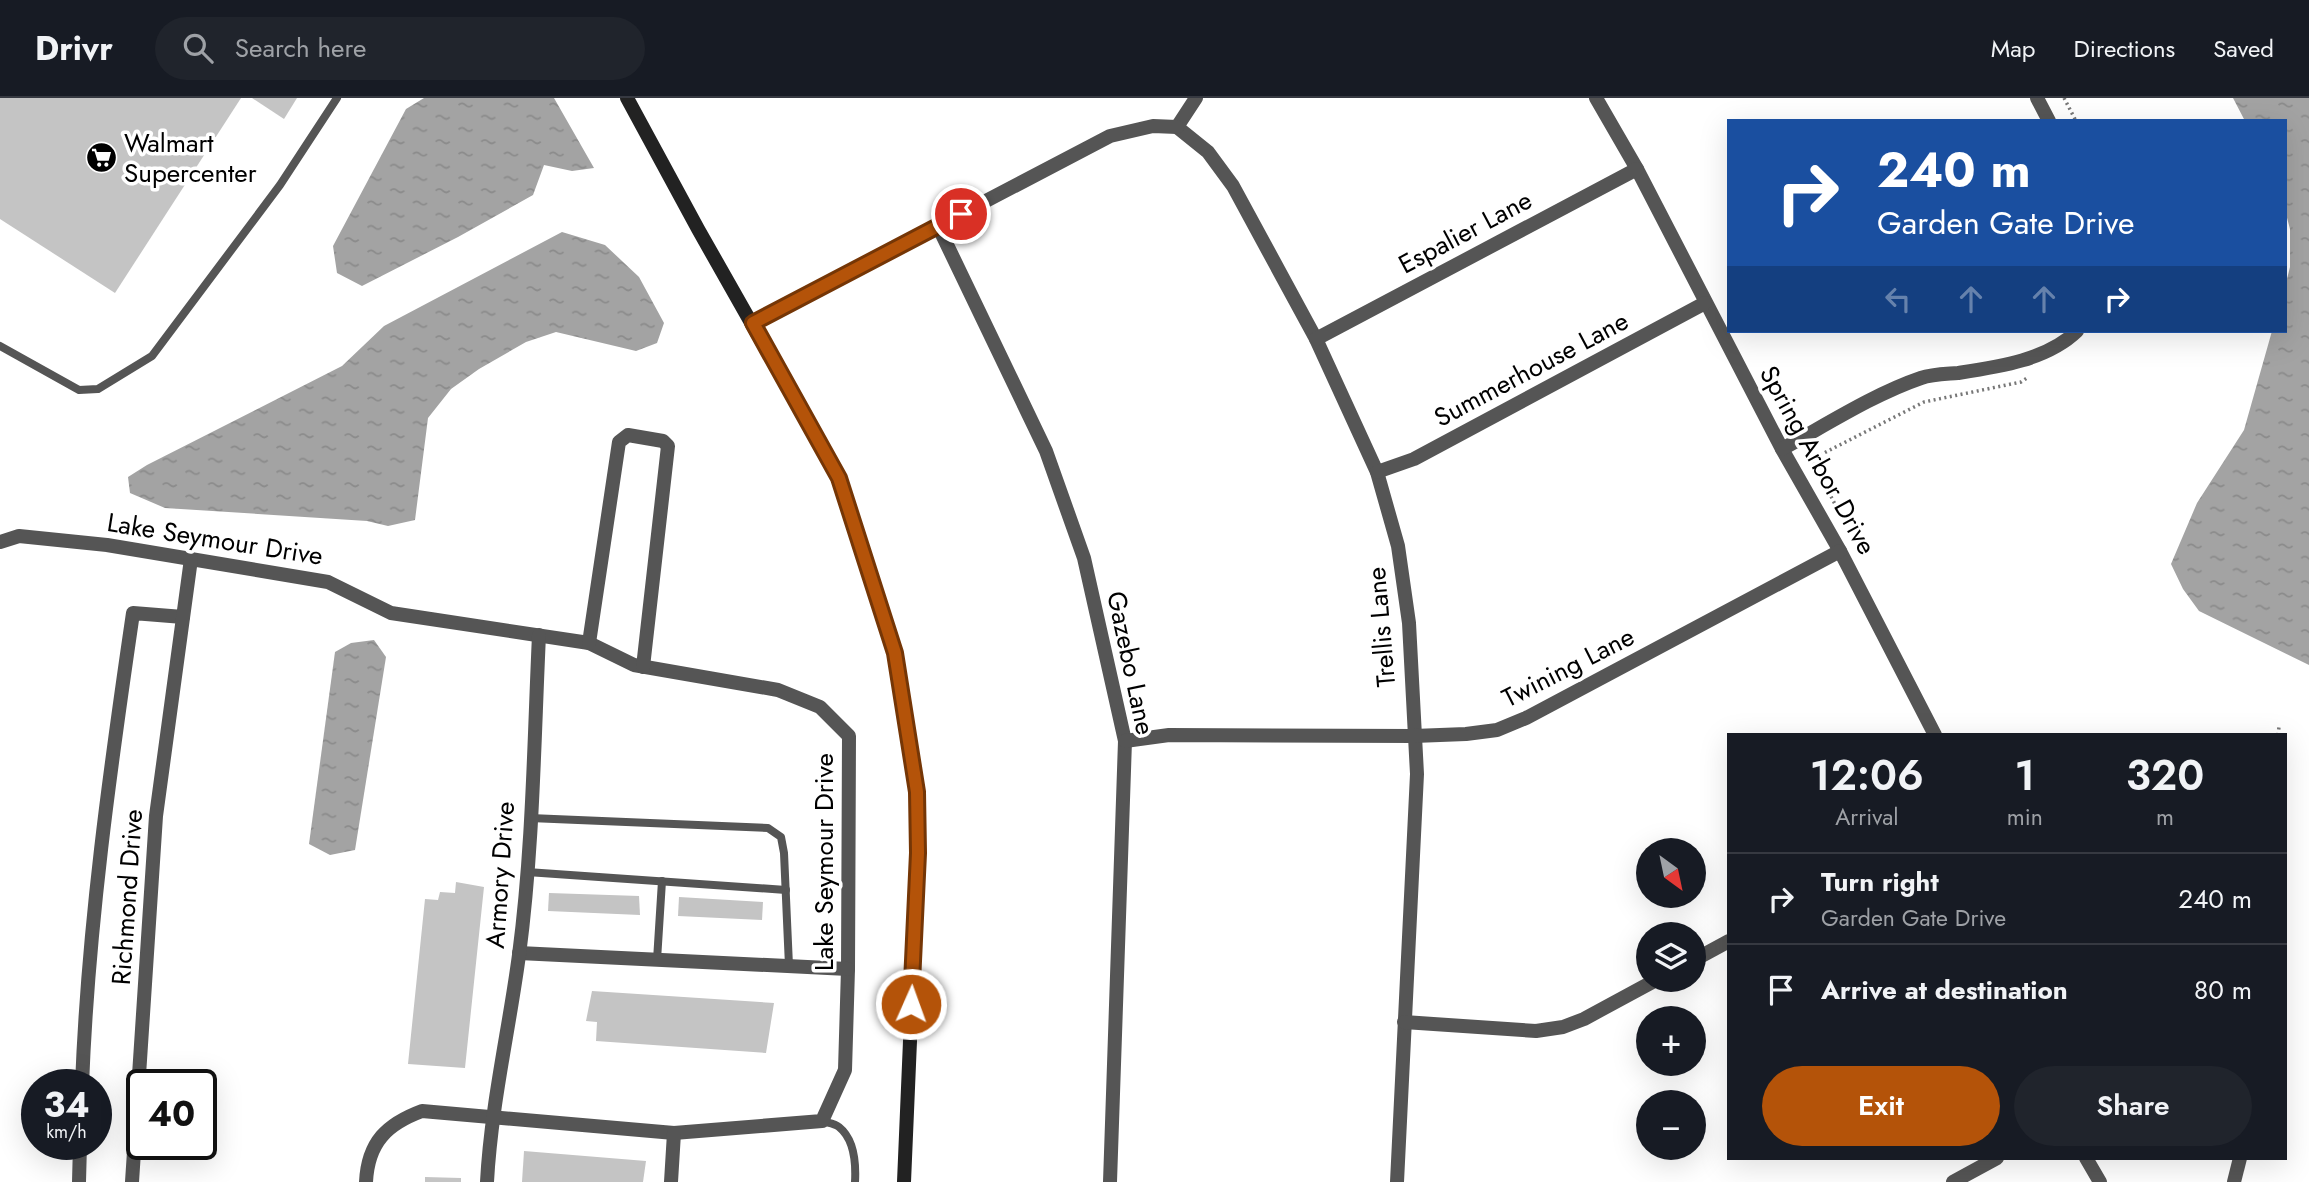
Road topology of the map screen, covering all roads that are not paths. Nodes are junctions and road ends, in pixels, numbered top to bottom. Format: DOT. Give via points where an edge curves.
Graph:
graph roads {
  1 [pos="337,98"];
  2 [pos="628,98"];
  3 [pos="1196,98"];
  4 [pos="1597,98"];
  5 [pos="2037,98"];
  6 [pos="2048,119"];
  7 [pos="1177,127"];
  8 [pos="1637,169"];
  9 [pos="938,226"];
  10 [pos="1705,303"];
  11 [pos="753,323"];
  12 [pos="2075,333"];
  13 [pos="1316,339"];
  14 [pos="0,346"];
  15 [pos="1782,449"];
  16 [pos="1377,472"];
  17 [pos="0,542"];
  18 [pos="1840,551"];
  19 [pos="191,559"];
  20 [pos="183,617"];
  21 [pos="539,635"];
  22 [pos="589,643"];
  23 [pos="643,667"];
  24 [pos="1934,733"];
  25 [pos="1414,736"];
  26 [pos="1125,741"];
  27 [pos="530,818"];
  28 [pos="526,872"];
  29 [pos="662,881"];
  30 [pos="786,890"];
  31 [pos="1727,942"];
  32 [pos="519,953"];
  33 [pos="1706,953"];
  34 [pos="657,960"];
  35 [pos="789,966"];
  36 [pos="848,969"];
  37 [pos="1636,991"];
  38 [pos="1404,1022"];
  39 [pos="83,1069"];
  40 [pos="494,1118"];
  41 [pos="822,1121"];
  42 [pos="674,1133"];
  43 [pos="80,1160"];
  44 [pos="1993,1160"];
  45 [pos="2086,1160"];
  46 [pos="2240,1160"];
  47 [pos="79,1182"];
  48 [pos="132,1182"];
  49 [pos="366,1182"];
  50 [pos="487,1182"];
  51 [pos="671,1182"];
  52 [pos="855,1182"];
  53 [pos="904,1182"];
  54 [pos="1110,1182"];
  55 [pos="1397,1182"];
  56 [pos="1953,1182"];
  57 [pos="2100,1182"];
  58 [pos="2234,1182"];
  1 -- 14 [label="lane" via="280,185 152,356 98,389 79,390"];
  2 -- 11 [label="street"];
  3 -- 7 [label="street"];
  4 -- 8 [label="street, Spring Arbor Drive"];
  5 -- 6 [label="street"];
  7 -- 9 [label="street" via="1153,126 1110,136"];
  7 -- 13 [label="street, Trellis Lane" via="1208,152 1233,186"];
  8 -- 10 [label="street, Spring Arbor Drive"];
  8 -- 13 [label="street, Espalier Lane"];
  9 -- 11 [label="street"];
  9 -- 26 [label="street, Gazebo Lane" via="1046,451 1084,558"];
  10 -- 15 [label="street, Spring Arbor Drive"];
  10 -- 16 [label="street, Summerhouse Lane" via="1414,459"];
  11 -- 53 [label="street" via="839,478 895,653 918,804"];
  12 -- 15 [label="street" via="2032,357 1996,368 1922,377"];
  13 -- 16 [label="street, Trellis Lane"];
  15 -- 18 [label="street, Spring Arbor Drive"];
  16 -- 25 [label="street, Trellis Lane" via="1398,546 1409,623"];
  17 -- 19 [label="street, Lake Seymour Drive" via="19,536"];
  18 -- 24 [label="street, Spring Arbor Drive"];
  18 -- 25 [label="street, Twining Lane" via="1527,718 1497,730"];
  19 -- 20 [label="street, Richmond Drive"];
  19 -- 21 [label="street, Lake Seymour Drive" via="328,582 390,613"];
  20 -- 39 [label="street, Richmond Drive" via="133,613 110,765 85,1002"];
  20 -- 48 [label="street, Richmond Drive" via="156,816"];
  21 -- 22 [label="street, Lake Seymour Drive"];
  21 -- 27 [label="street, Armory Drive"];
  22 -- 23 [label="street, Lake Seymour Drive"];
  22 -- 23 [label="street" via="619,442 628,435 663,440 668,446"];
  23 -- 36 [label="street, Lake Seymour Drive" via="778,690 820,707 849,736"];
  25 -- 26 [label="street, Twining Lane" via="1169,735"];
  25 -- 38 [label="street, Trellis Lane" via="1417,774"];
  26 -- 54 [label="street, Gazebo Lane"];
  27 -- 28 [label="street, Armory Drive"];
  27 -- 30 [label="lane" via="768,828 781,837"];
  28 -- 29 [label="lane"];
  28 -- 32 [label="street, Armory Drive"];
  29 -- 30 [label="lane"];
  29 -- 34 [label="lane"];
  30 -- 35 [label="lane"];
  31 -- 33 [label="street"];
  32 -- 34 [label="street"];
  32 -- 40 [label="street, Armory Drive"];
  34 -- 35 [label="street"];
  35 -- 36 [label="street"];
  36 -- 41 [label="street, Lake Seymour Drive" via="845,1070"];
  37 -- 38 [label="street" via="1563,1027 1536,1031"];
  38 -- 55 [label="street, Trellis Lane"];
  40 -- 42 [label="street"];
  40 -- 49 [label="street" via="422,1111 401,1119 384,1132 375,1148"];
  40 -- 50 [label="street, Armory Drive"];
  41 -- 42 [label="street"];
  41 -- 52 [label="lane" via="837,1125 846,1135 856,1163"];
  42 -- 51 [label="street"];
  43 -- 47 [label="street"];
  44 -- 56 [label="street"];
  45 -- 57 [label="street"];
  46 -- 58 [label="street"];
}
